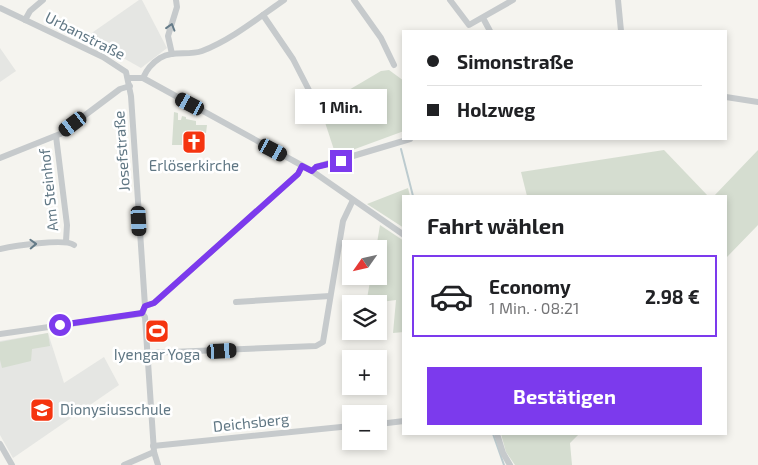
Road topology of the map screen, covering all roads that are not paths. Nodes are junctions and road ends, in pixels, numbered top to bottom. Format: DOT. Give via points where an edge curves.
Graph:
graph roads {
  1 [pos="43,0"];
  2 [pos="176,0"];
  3 [pos="284,0"];
  4 [pos="354,0"];
  5 [pos="450,0"];
  6 [pos="512,0"];
  7 [pos="618,0"];
  8 [pos="0,8"];
  9 [pos="263,15"];
  10 [pos="482,18"];
  11 [pos="25,20"];
  12 [pos="489,30"];
  13 [pos="621,30"];
  14 [pos="172,54"];
  15 [pos="394,65"];
  16 [pos="128,78"];
  17 [pos="142,78"];
  18 [pos="130,86"];
  19 [pos="727,97"];
  20 [pos="313,98"];
  21 [pos="758,102"];
  22 [pos="56,136"];
  23 [pos="407,140"];
  24 [pos="0,158"];
  25 [pos="302,166"];
  26 [pos="312,171"];
  27 [pos="353,200"];
  28 [pos="402,234"];
  29 [pos="66,241"];
  30 [pos="74,245"];
  31 [pos="0,249"];
  32 [pos="330,296"];
  33 [pos="236,302"];
  34 [pos="143,310"];
  35 [pos="0,334"];
  36 [pos="147,353"];
  37 [pos="402,421"];
  38 [pos="387,423"];
  39 [pos="342,427"];
  40 [pos="497,435"];
  41 [pos="0,444"];
  42 [pos="153,449"];
  43 [pos="12,465"];
  44 [pos="124,465"];
  45 [pos="158,465"];
  46 [pos="510,465"];
  1 -- 11 [label="street" via="30,10"];
  14 -- 2 [label="street, one-way" via="168,36"];
  3 -- 9 [label="street"];
  4 -- 15 [label="street" via="381,38"];
  5 -- 10 [label="street" via="469,25"];
  6 -- 10 [label="street"];
  7 -- 13 [label="street"];
  8 -- 11 [label="street, Urbanstraße"];
  9 -- 14 [label="street" via="220,43 199,52"];
  9 -- 20 [label="street"];
  10 -- 12 [label="street"];
  11 -- 16 [label="street, Urbanstraße" via="120,66"];
  14 -- 17 [label="street" via="158,59"];
  16 -- 17 [label="street, Urbanstraße"];
  16 -- 18 [label="street, Josefstraße"];
  17 -- 25 [label="street, Urbanstraße"];
  18 -- 22 [label="street" via="120,89"];
  18 -- 34 [label="street, Josefstraße"];
  19 -- 21 [label="street"];
  22 -- 24 [label="street"];
  22 -- 29 [label="street, Am Steinhof" via="67,225"];
  23 -- 26 [label="street" via="316,167"];
  25 -- 26 [label="street, Urbanstraße"];
  25 -- 34 [label="street" via="298,174"];
  26 -- 27 [label="street, Urbanstraße"];
  27 -- 28 [label="street, Urbanstraße"];
  27 -- 32 [label="street" via="343,221"];
  29 -- 30 [label="street, Am Steinhof"];
  31 -- 29 [label="street, Am Steinhof, one-way"];
  32 -- 33 [label="street"];
  32 -- 36 [label="street" via="323,342 316,346"];
  34 -- 35 [label="street"];
  34 -- 36 [label="street, Josefstraße"];
  36 -- 42 [label="street, Josefstraße"];
  37 -- 38 [label="street"];
  39 -- 42 [label="street, Deichsberg"];
  40 -- 46 [label="street"];
  41 -- 43 [label="street"];
  42 -- 44 [label="street, Deichsberg"];
  42 -- 45 [label="street, Josefstraße"];
}
